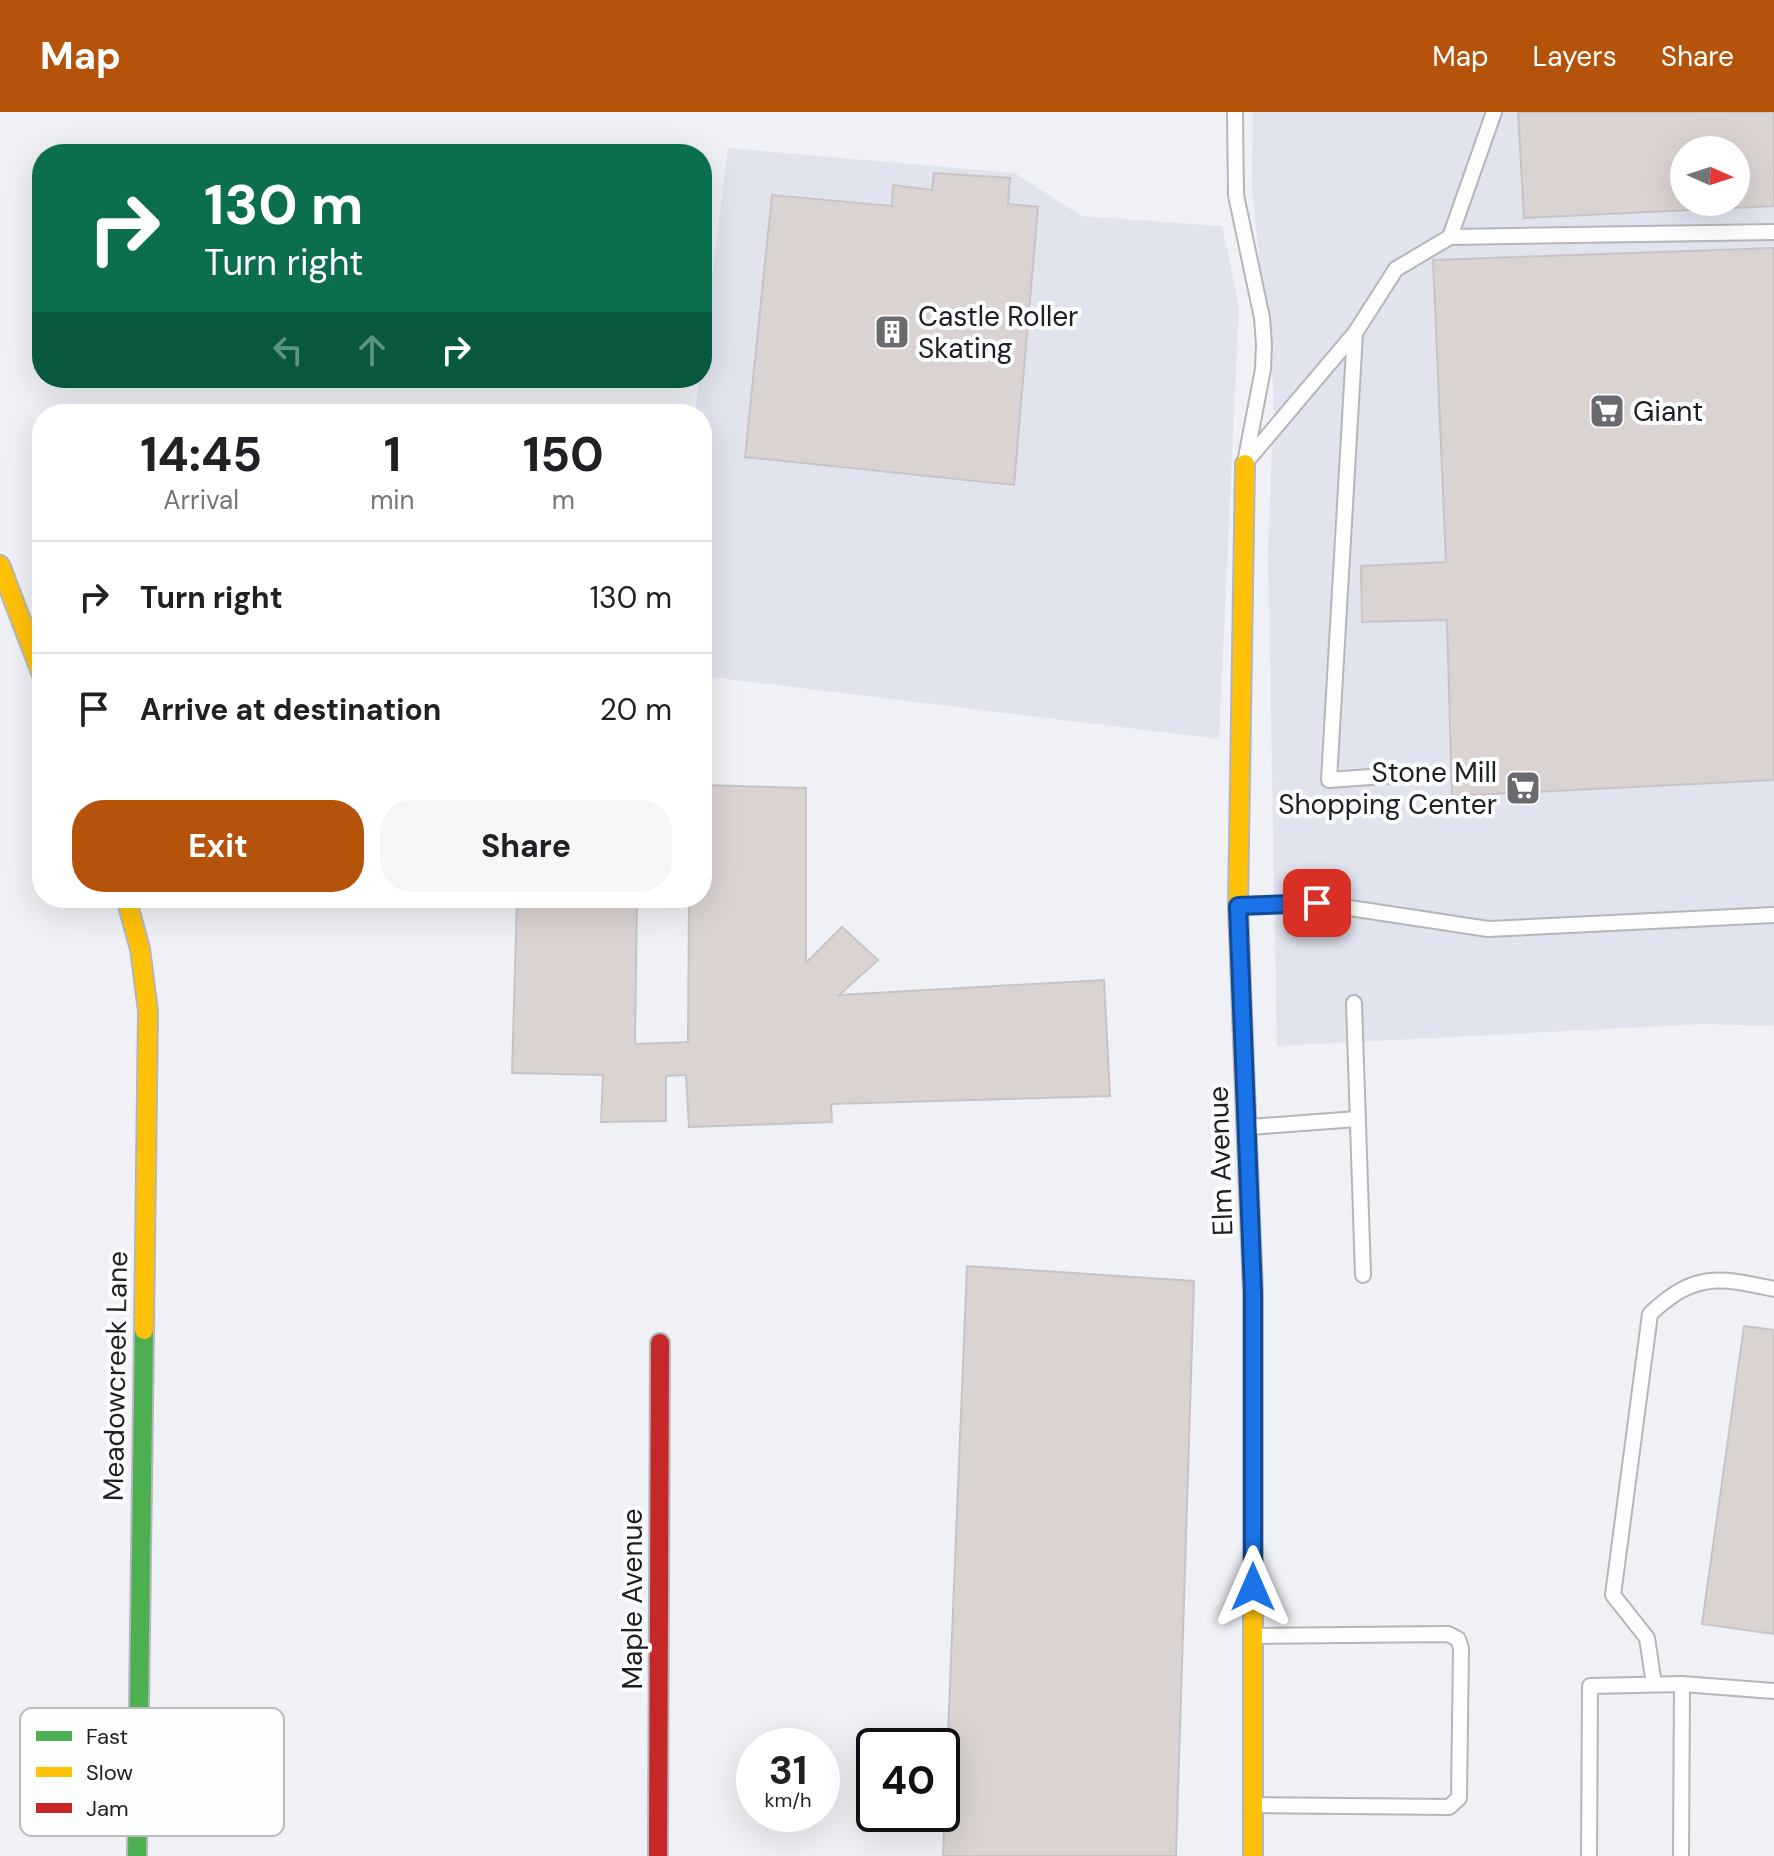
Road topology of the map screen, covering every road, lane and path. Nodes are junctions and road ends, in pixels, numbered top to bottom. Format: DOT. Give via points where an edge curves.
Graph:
graph roads {
  1 [pos="1235,112"];
  2 [pos="1494,112"];
  3 [pos="1774,232"];
  4 [pos="1450,237"];
  5 [pos="1355,333"];
  6 [pos="1245,464"];
  7 [pos="0,565"];
  8 [pos="32,649"];
  9 [pos="1426,773"];
  10 [pos="1238,906"];
  11 [pos="129,908"];
  12 [pos="1774,915"];
  13 [pos="1354,1003"];
  14 [pos="1357,1119"];
  15 [pos="1247,1128"];
  16 [pos="1363,1275"];
  17 [pos="1774,1289"];
  18 [pos="660,1343"];
  19 [pos="1253,1636"];
  20 [pos="1654,1684"];
  21 [pos="1682,1684"];
  22 [pos="1774,1691"];
  23 [pos="139,1708"];
  24 [pos="1255,1805"];
  25 [pos="137,1836"];
  26 [pos="137,1856"];
  27 [pos="658,1856"];
  28 [pos="1253,1856"];
  29 [pos="1589,1856"];
  30 [pos="1681,1856"];
  1 -- 6 [label="lane" via="1236,195 1264,344"];
  2 -- 4 [label="lane"];
  3 -- 4 [label="lane"];
  4 -- 5 [label="lane" via="1396,269"];
  5 -- 6 [label="lane"];
  5 -- 9 [label="lane" via="1329,780"];
  6 -- 10 [label="street, Elm Avenue"];
  7 -- 8 [label="street"];
  10 -- 12 [label="lane" via="1317,903 1488,929"];
  10 -- 15 [label="street, Elm Avenue"];
  11 -- 23 [label="street, Meadowcreek Lane" via="148,1011"];
  13 -- 14 [label="lane"];
  14 -- 15 [label="lane"];
  14 -- 16 [label="lane"];
  15 -- 19 [label="street, Elm Avenue" via="1253,1292"];
  17 -- 20 [label="lane" via="1720,1277 1673,1292 1650,1314 1613,1595 1647,1638"];
  18 -- 27 [label="street, Maple Avenue"];
  19 -- 24 [label="street, Elm Avenue"];
  19 -- 24 [label="lane" via="1448,1634 1461,1648 1459,1798 1449,1807"];
  20 -- 21 [label="lane"];
  20 -- 29 [label="lane" via="1590,1686"];
  21 -- 22 [label="lane"];
  21 -- 30 [label="lane"];
  24 -- 28 [label="street, Elm Avenue"];
  25 -- 26 [label="street, Meadowcreek Lane"];
}
